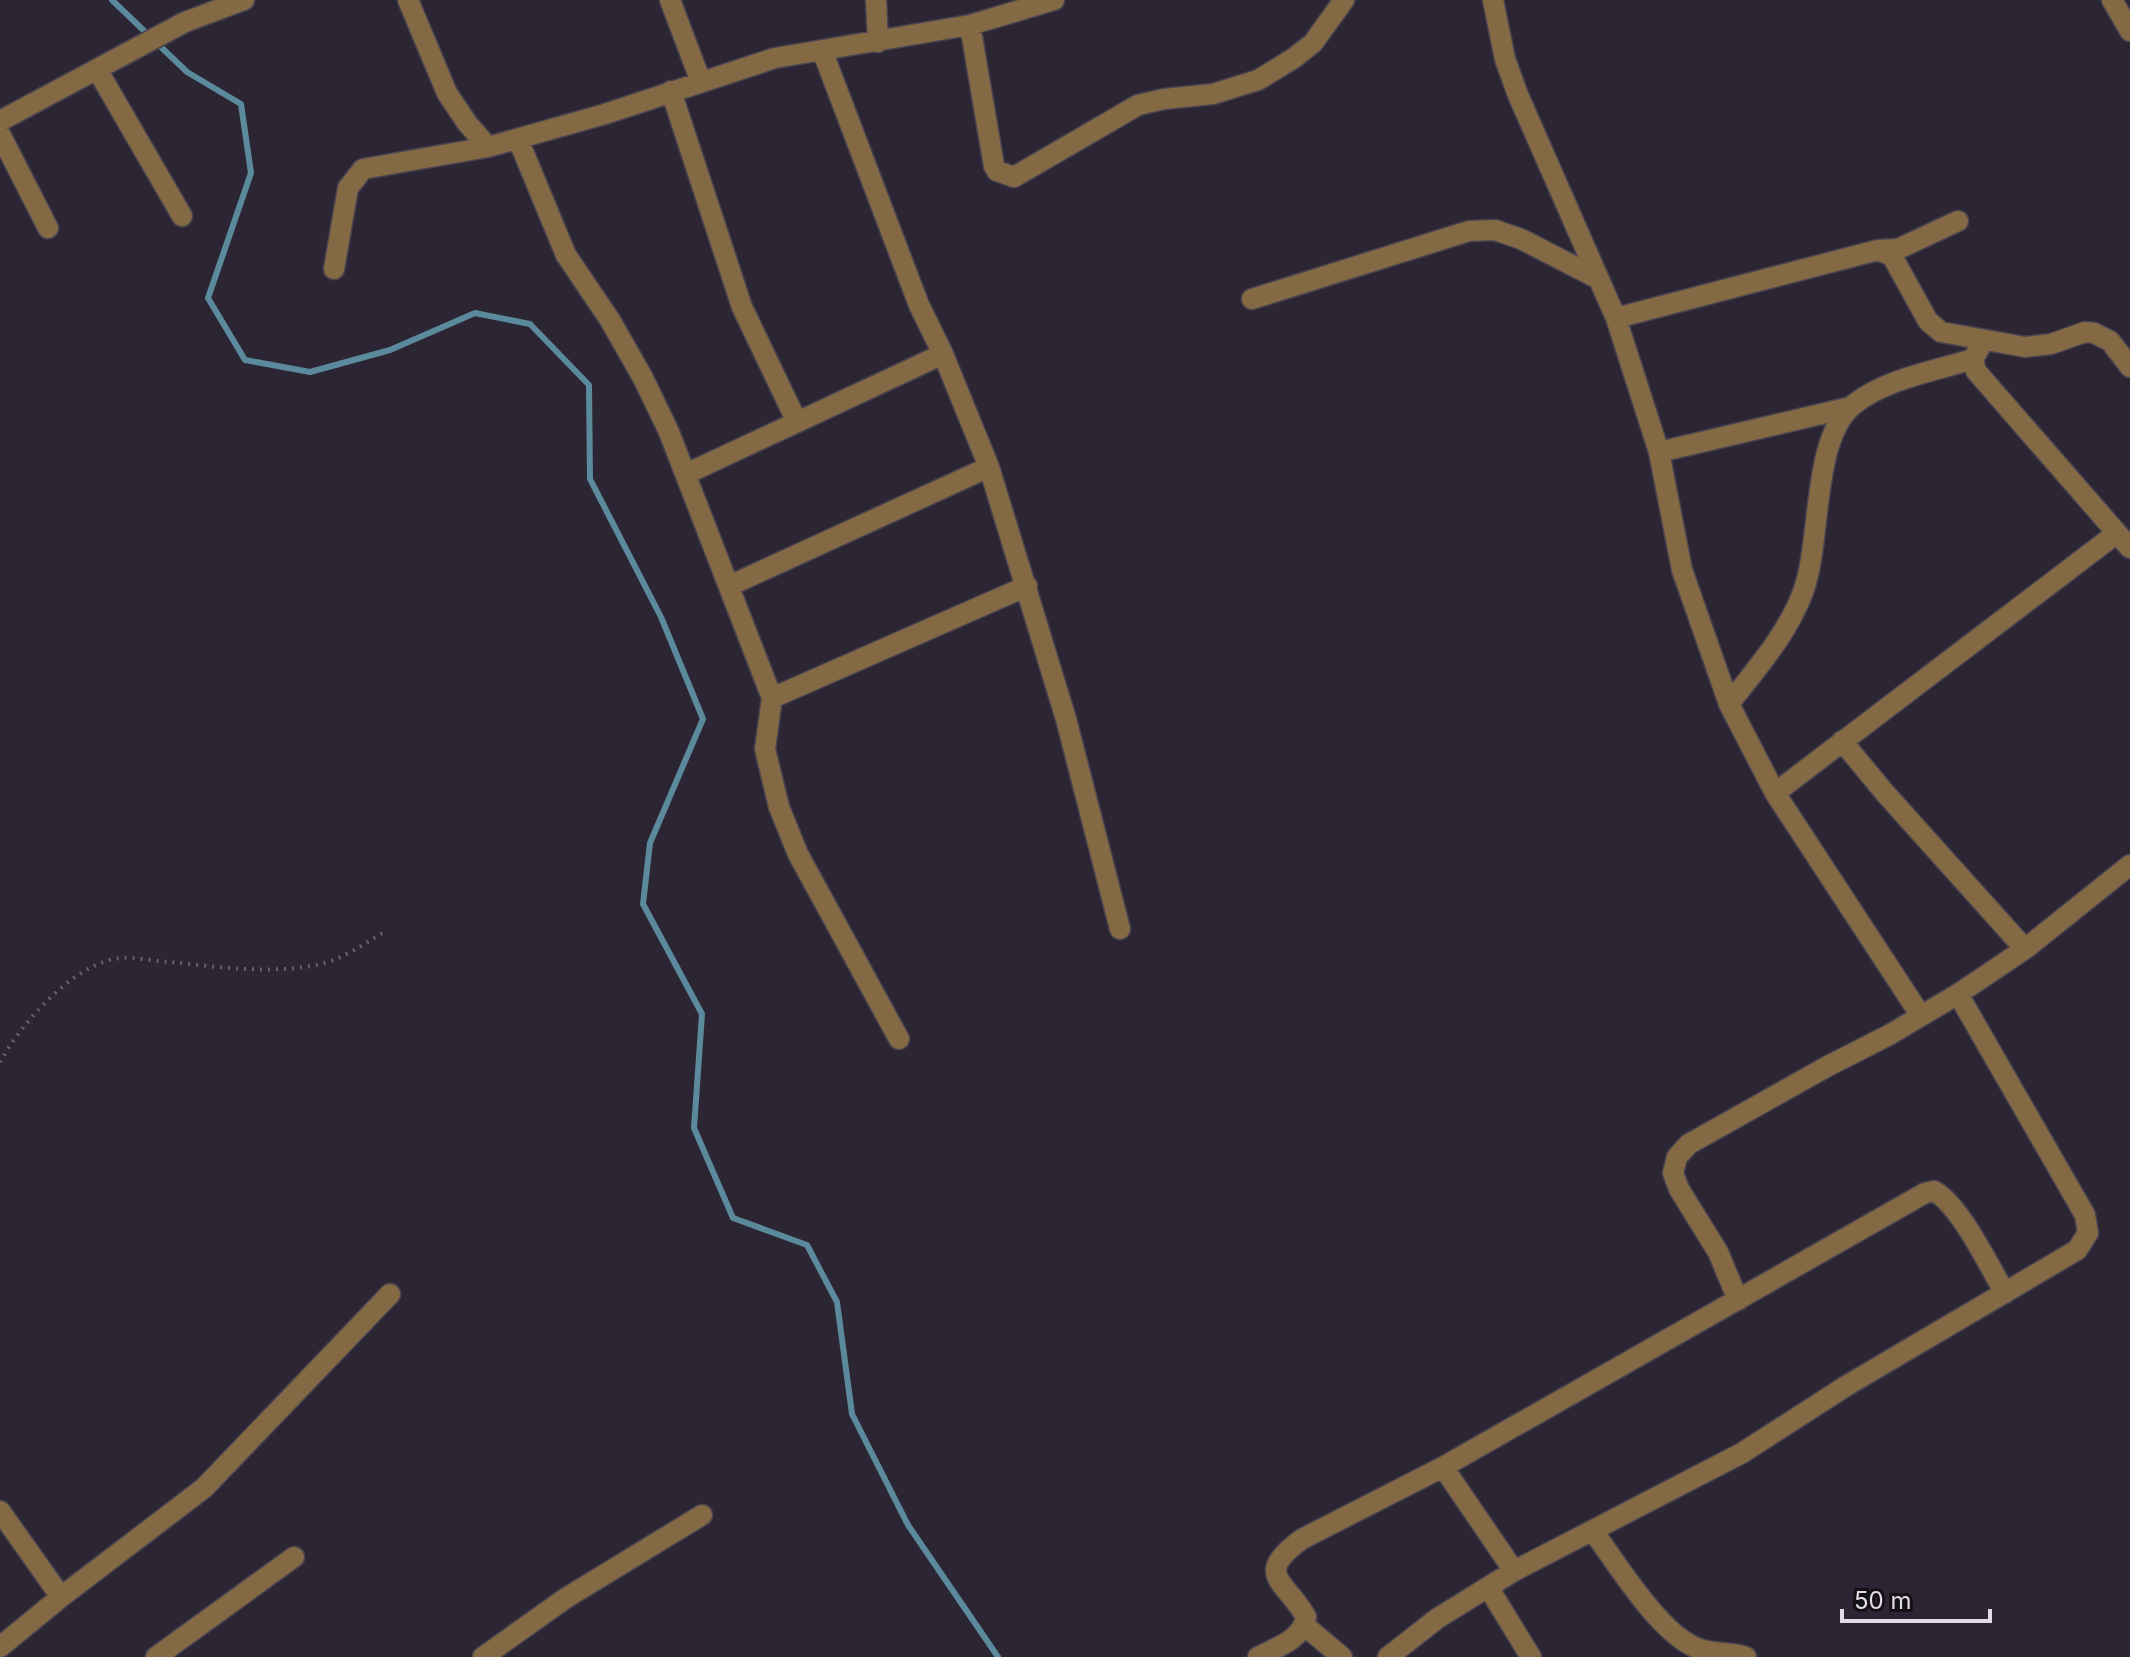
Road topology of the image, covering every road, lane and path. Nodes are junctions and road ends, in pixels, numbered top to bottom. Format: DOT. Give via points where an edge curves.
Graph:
graph roads {
  1 [pos="244,0"];
  2 [pos="408,0"];
  3 [pos="670,0"];
  4 [pos="876,0"];
  5 [pos="1054,0"];
  6 [pos="1344,0"];
  7 [pos="1493,0"];
  8 [pos="2112,0"];
  9 [pos="970,25"];
  10 [pos="2130,31"];
  11 [pos="878,42"];
  12 [pos="822,50"];
  13 [pos="98,71"];
  14 [pos="701,82"];
  15 [pos="671,91"];
  16 [pos="0,121"];
  17 [pos="0,134"];
  18 [pos="518,139"];
  19 [pos="488,147"];
  20 [pos="182,216"];
  21 [pos="1958,221"];
  22 [pos="48,228"];
  23 [pos="1878,250"];
  24 [pos="334,269"];
  25 [pos="1597,278"];
  26 [pos="1252,299"];
  27 [pos="1616,318"];
  28 [pos="1990,340"];
  29 [pos="943,354"];
  30 [pos="1973,359"];
  31 [pos="2130,367"];
  32 [pos="1851,407"];
  33 [pos="797,422"];
  34 [pos="1659,452"];
  35 [pos="989,467"];
  36 [pos="686,474"];
  37 [pos="2124,540"];
  38 [pos="731,585"];
  39 [pos="1027,586"];
  40 [pos="772,698"];
  41 [pos="1729,704"];
  42 [pos="1842,741"];
  43 [pos="1775,793"];
  44 [pos="2130,865"];
  45 [pos="1120,929"];
  46 [pos="386,931"];
  47 [pos="2025,949"];
  48 [pos="1958,994"];
  49 [pos="1921,1016"];
  50 [pos="899,1039"];
  51 [pos="0,1062"];
  52 [pos="2005,1293"];
  53 [pos="390,1294"];
  54 [pos="1738,1300"];
  55 [pos="1443,1467"];
  56 [pos="0,1511"];
  57 [pos="702,1515"];
  58 [pos="1593,1531"];
  59 [pos="294,1557"];
  60 [pos="1514,1571"];
  61 [pos="1488,1587"];
  62 [pos="61,1597"];
  63 [pos="1304,1625"];
  64 [pos="0,1647"];
  65 [pos="1407,1650"];
  66 [pos="156,1657"];
  67 [pos="483,1657"];
  68 [pos="1258,1657"];
  69 [pos="1342,1657"];
  70 [pos="1388,1657"];
  71 [pos="1531,1657"];
  72 [pos="1746,1657"];
  1 -- 13 [label="street" via="185,22"];
  2 -- 19 [label="street" via="447,93"];
  3 -- 14 [label="street"];
  4 -- 11 [label="street"];
  5 -- 9 [label="street"];
  6 -- 9 [label="street" via="1313,43 1258,80 1213,94 1138,105 1014,177 994,166"];
  7 -- 25 [label="street" via="1518,95"];
  8 -- 10 [label="street"];
  9 -- 11 [label="street"];
  11 -- 12 [label="street"];
  12 -- 14 [label="street" via="775,58"];
  12 -- 29 [label="street" via="919,305"];
  13 -- 16 [label="street"];
  13 -- 20 [label="street"];
  14 -- 15 [label="street"];
  15 -- 18 [label="street"];
  15 -- 33 [label="street" via="742,307"];
  17 -- 22 [label="street"];
  18 -- 19 [label="street"];
  18 -- 36 [label="street" via="566,255 643,378"];
  19 -- 24 [label="street" via="363,169 348,188"];
  21 -- 23 [label="street" via="1898,249"];
  23 -- 27 [label="street"];
  23 -- 28 [label="street" via="1892,256 1933,327"];
  25 -- 26 [label="street" via="1521,239 1495,230 1469,231"];
  25 -- 27 [label="street"];
  27 -- 34 [label="street"];
  28 -- 30 [label="street"];
  28 -- 31 [label="street" via="2037,347 2094,333 2110,341"];
  29 -- 33 [label="street"];
  29 -- 35 [label="street"];
  30 -- 32 [label="street" via="1893,385"];
  30 -- 37 [label="street" via="1976,371"];
  32 -- 34 [label="street"];
  32 -- 41 [label="street" via="1838,424 1826,457 1808,574 1794,615"];
  33 -- 36 [label="street"];
  34 -- 41 [label="street" via="1682,570"];
  35 -- 38 [label="street"];
  35 -- 39 [label="street"];
  36 -- 38 [label="street"];
  37 -- 42 [label="street"];
  38 -- 40 [label="street"];
  39 -- 40 [label="street"];
  39 -- 45 [label="street"];
  40 -- 50 [label="street" via="765,749 779,807 798,854"];
  41 -- 43 [label="street"];
  42 -- 43 [label="street"];
  42 -- 47 [label="street"];
  43 -- 49 [label="street"];
  44 -- 47 [label="street"];
  46 -- 51 [label="path" via="338,959 295,967 121,958 101,964 46,1003 15,1036"];
  47 -- 48 [label="street"];
  48 -- 49 [label="street"];
  48 -- 52 [label="street" via="2089,1226 2077,1250"];
  49 -- 54 [label="street" via="1689,1144 1677,1157 1673,1173 1679,1189 1712,1241"];
  52 -- 54 [label="street" via="1955,1210 1934,1191"];
  52 -- 58 [label="street" via="1742,1453"];
  53 -- 62 [label="street" via="204,1488"];
  54 -- 55 [label="street"];
  55 -- 60 [label="street"];
  55 -- 63 [label="street" via="1285,1552 1276,1572 1302,1609"];
  56 -- 62 [label="street"];
  57 -- 67 [label="street" via="566,1598"];
  58 -- 60 [label="street"];
  58 -- 72 [label="street" via="1667,1629 1698,1649"];
  59 -- 66 [label="street"];
  60 -- 61 [label="street"];
  61 -- 65 [label="street"];
  61 -- 71 [label="street"];
  62 -- 64 [label="street"];
  63 -- 68 [label="street" via="1293,1638"];
  63 -- 69 [label="street"];
  65 -- 70 [label="street"];
}
